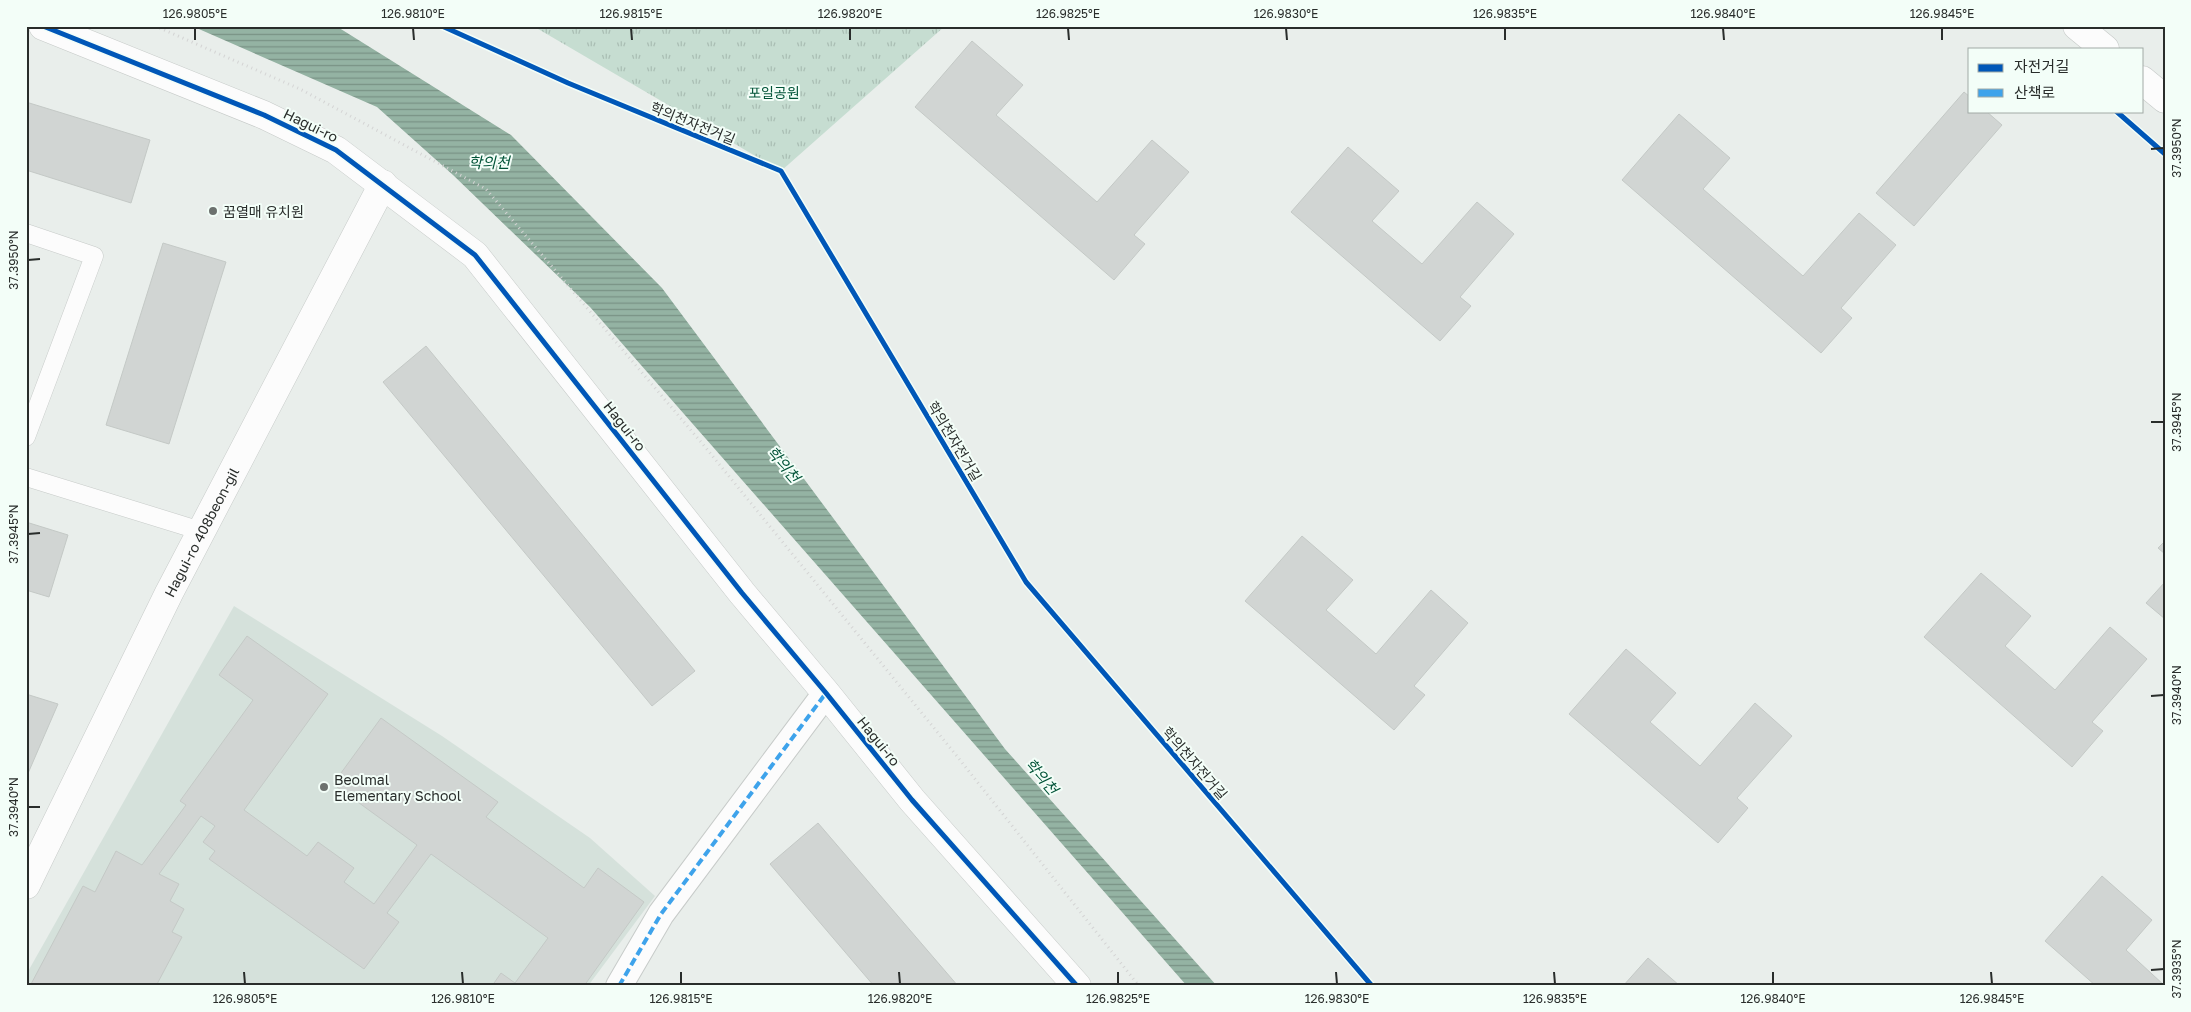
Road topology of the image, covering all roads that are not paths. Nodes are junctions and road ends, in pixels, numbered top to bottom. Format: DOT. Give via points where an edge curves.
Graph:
graph roads {
  1 [pos="43,26"];
  2 [pos="2078,26"];
  3 [pos="2104,48"];
  4 [pos="2144,82"];
  5 [pos="2165,98"];
  6 [pos="383,184"];
  7 [pos="26,233"];
  8 [pos="26,437"];
  9 [pos="26,477"];
  10 [pos="201,531"];
  11 [pos="826,693"];
  12 [pos="26,885"];
  13 [pos="619,986"];
  14 [pos="1077,986"];
  1 -- 6 [label="street, Hagui-ro" via="264,115 336,150"];
  2 -- 3 [label="street"];
  4 -- 5 [label="street"];
  6 -- 10 [label="street, Hagui-ro 408beon-gil"];
  6 -- 11 [label="street, Hagui-ro" via="475,255 736,586"];
  7 -- 8 [label="lane" via="94,256"];
  9 -- 10 [label="lane"];
  10 -- 12 [label="street, Hagui-ro 408beon-gil"];
  11 -- 13 [label="street" via="661,914"];
  11 -- 14 [label="street, Hagui-ro" via="912,800"];
}
